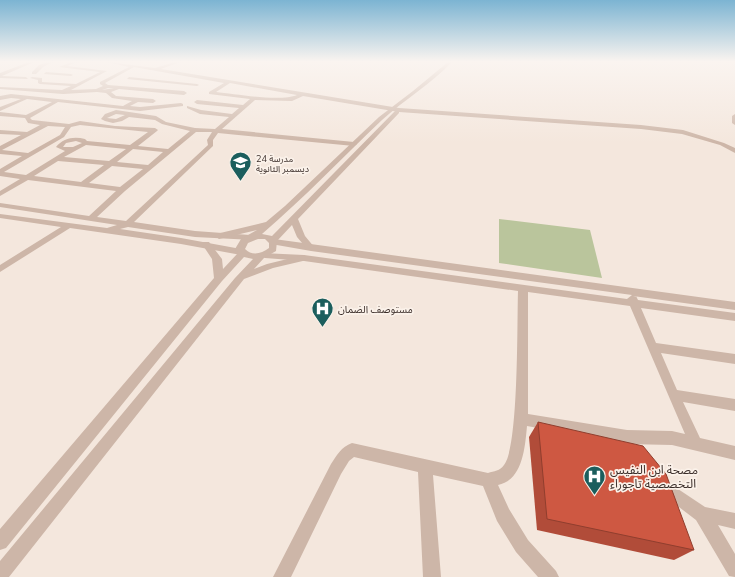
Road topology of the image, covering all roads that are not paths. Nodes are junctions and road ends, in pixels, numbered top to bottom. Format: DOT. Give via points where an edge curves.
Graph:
graph roads {
  1 [pos="12,89"];
  2 [pos="69,89"];
  3 [pos="107,89"];
  4 [pos="136,89"];
  5 [pos="172,89"];
  6 [pos="192,89"];
  7 [pos="217,89"];
  8 [pos="275,89"];
  9 [pos="418,89"];
  10 [pos="25,90"];
  11 [pos="64,92"];
  12 [pos="75,92"];
  13 [pos="167,92"];
  14 [pos="211,93"];
  15 [pos="304,94"];
  16 [pos="11,96"];
  17 [pos="0,98"];
  18 [pos="24,98"];
  19 [pos="254,98"];
  20 [pos="44,100"];
  21 [pos="137,100"];
  22 [pos="57,101"];
  23 [pos="153,101"];
  24 [pos="197,102"];
  25 [pos="181,105"];
  26 [pos="189,107"];
  27 [pos="245,107"];
  28 [pos="124,108"];
  29 [pos="396,108"];
  30 [pos="0,109"];
  31 [pos="140,109"];
  32 [pos="113,113"];
  33 [pos="0,114"];
  34 [pos="130,116"];
  35 [pos="235,116"];
  36 [pos="735,116"];
  37 [pos="27,117"];
  38 [pos="381,118"];
  39 [pos="390,119"];
  40 [pos="109,121"];
  41 [pos="164,123"];
  42 [pos="735,123"];
  43 [pos="46,124"];
  44 [pos="102,125"];
  45 [pos="69,126"];
  46 [pos="195,130"];
  47 [pos="153,131"];
  48 [pos="0,132"];
  49 [pos="215,132"];
  50 [pos="28,134"];
  51 [pos="85,142"];
  52 [pos="354,144"];
  53 [pos="132,147"];
  54 [pos="0,148"];
  55 [pos="73,149"];
  56 [pos="170,151"];
  57 [pos="735,151"];
  58 [pos="0,152"];
  59 [pos="29,155"];
  60 [pos="58,158"];
  61 [pos="110,164"];
  62 [pos="149,167"];
  63 [pos="0,173"];
  64 [pos="27,177"];
  65 [pos="83,184"];
  66 [pos="122,189"];
  67 [pos="0,194"];
  68 [pos="0,205"];
  69 [pos="0,216"];
  70 [pos="91,218"];
  71 [pos="294,219"];
  72 [pos="274,220"];
  73 [pos="128,224"];
  74 [pos="68,226"];
  75 [pos="106,231"];
  76 [pos="219,236"];
  77 [pos="252,237"];
  78 [pos="274,241"];
  79 [pos="206,244"];
  80 [pos="311,248"];
  81 [pos="242,252"];
  82 [pos="263,255"];
  83 [pos="304,258"];
  84 [pos="422,263"];
  85 [pos="0,269"];
  86 [pos="420,274"];
  87 [pos="219,279"];
  88 [pos="238,280"];
  89 [pos="523,288"];
  90 [pos="664,296"];
  91 [pos="632,298"];
  92 [pos="735,306"];
  93 [pos="669,308"];
  94 [pos="735,317"];
  95 [pos="653,347"];
  96 [pos="735,359"];
  97 [pos="673,395"];
  98 [pos="735,405"];
  99 [pos="521,419"];
  100 [pos="696,444"];
  101 [pos="735,453"];
  102 [pos="425,465"];
  103 [pos="652,477"];
  104 [pos="488,480"];
  105 [pos="702,514"];
  106 [pos="735,521"];
  107 [pos="0,542"];
  108 [pos="735,570"];
  109 [pos="0,574"];
  110 [pos="282,577"];
  111 [pos="432,577"];
  112 [pos="550,577"];
  1 -- 10 [label="street"];
  2 -- 11 [label="street"];
  3 -- 12 [label="street"];
  3 -- 21 [label="street" via="114,97"];
  4 -- 13 [label="street"];
  5 -- 13 [label="street"];
  6 -- 13 [label="street" via="184,95"];
  7 -- 14 [label="street"];
  8 -- 15 [label="street"];
  9 -- 29 [label="street"];
  10 -- 11 [label="street"];
  10 -- 16 [label="street"];
  11 -- 12 [label="street"];
  11 -- 20 [label="street"];
  12 -- 22 [label="street"];
  13 -- 23 [label="street"];
  14 -- 19 [label="street"];
  14 -- 24 [label="street"];
  15 -- 19 [label="street" via="292,99"];
  15 -- 29 [label="street"];
  16 -- 17 [label="street"];
  16 -- 18 [label="street"];
  18 -- 20 [label="street"];
  18 -- 30 [label="street"];
  19 -- 27 [label="street"];
  20 -- 22 [label="street"];
  21 -- 23 [label="street"];
  21 -- 28 [label="street"];
  22 -- 28 [label="street"];
  22 -- 37 [label="street"];
  23 -- 31 [label="street"];
  24 -- 25 [label="street" via="188,101"];
  24 -- 26 [label="street" via="197,105"];
  24 -- 27 [label="street"];
  25 -- 26 [label="street"];
  25 -- 31 [label="street"];
  26 -- 35 [label="street" via="200,112"];
  27 -- 35 [label="street"];
  28 -- 31 [label="street"];
  28 -- 32 [label="street"];
  29 -- 38 [label="street"];
  29 -- 39 [label="street"];
  29 -- 57 [label="street" via="676,131 702,137"];
  31 -- 34 [label="street"];
  32 -- 34 [label="street" via="123,112"];
  32 -- 40 [label="street" via="104,118"];
  33 -- 37 [label="street"];
  34 -- 40 [label="street"];
  34 -- 41 [label="street" via="156,118"];
  35 -- 49 [label="street"];
  36 -- 42 [label="street"];
  37 -- 43 [label="street" via="29,122"];
  38 -- 39 [label="street"];
  38 -- 52 [label="street"];
  39 -- 71 [label="street"];
  40 -- 44 [label="street"];
  41 -- 46 [label="street"];
  41 -- 47 [label="street"];
  43 -- 45 [label="street"];
  43 -- 50 [label="street"];
  44 -- 45 [label="street" via="80,123"];
  44 -- 47 [label="street"];
  45 -- 59 [label="street" via="62,136"];
  46 -- 49 [label="street"];
  46 -- 56 [label="street"];
  47 -- 53 [label="street"];
  48 -- 50 [label="street"];
  49 -- 52 [label="street"];
  49 -- 73 [label="street" via="210,140 211,145"];
  50 -- 54 [label="street"];
  51 -- 53 [label="street"];
  51 -- 55 [label="street"];
  51 -- 55 [label="street" via="80,139 71,140 59,147"];
  52 -- 72 [label="street"];
  53 -- 56 [label="street"];
  53 -- 61 [label="street"];
  55 -- 60 [label="street"];
  56 -- 62 [label="street"];
  58 -- 59 [label="street"];
  59 -- 63 [label="street"];
  60 -- 61 [label="street"];
  60 -- 64 [label="street"];
  61 -- 62 [label="street"];
  61 -- 65 [label="street"];
  62 -- 66 [label="street"];
  63 -- 64 [label="street"];
  64 -- 65 [label="street"];
  64 -- 67 [label="street"];
  65 -- 66 [label="street"];
  66 -- 70 [label="street"];
  68 -- 70 [label="street"];
  69 -- 74 [label="street"];
  70 -- 73 [label="street"];
  71 -- 78 [label="street"];
  71 -- 80 [label="street" via="301,236"];
  72 -- 76 [label="street" via="254,228"];
  72 -- 77 [label="street"];
  73 -- 75 [label="street"];
  73 -- 76 [label="street"];
  74 -- 75 [label="street"];
  74 -- 85 [label="street"];
  75 -- 79 [label="street"];
  76 -- 77 [label="street"];
  77 -- 78 [label="street" via="267,237"];
  77 -- 81 [label="street" via="241,246"];
  78 -- 80 [label="street"];
  78 -- 82 [label="street" via="273,249"];
  79 -- 81 [label="street"];
  79 -- 87 [label="street" via="217,259"];
  80 -- 84 [label="street"];
  81 -- 82 [label="street" via="250,256"];
  81 -- 87 [label="street"];
  82 -- 83 [label="street"];
  82 -- 88 [label="street"];
  83 -- 86 [label="street"];
  83 -- 88 [label="street" via="270,266"];
  84 -- 86 [label="street"];
  84 -- 91 [label="street"];
  86 -- 89 [label="street"];
  87 -- 107 [label="street"];
  88 -- 109 [label="street"];
  89 -- 91 [label="street"];
  89 -- 99 [label="street"];
  90 -- 91 [label="street"];
  90 -- 92 [label="street"];
  90 -- 93 [label="street"];
  91 -- 93 [label="street"];
  91 -- 95 [label="street"];
  93 -- 94 [label="street"];
  95 -- 96 [label="street"];
  95 -- 97 [label="street"];
  97 -- 98 [label="street"];
  97 -- 100 [label="street"];
  99 -- 100 [label="street" via="629,443 672,438"];
  99 -- 104 [label="street" via="518,446 511,469 502,477"];
  100 -- 101 [label="street"];
  102 -- 104 [label="street"];
  102 -- 110 [label="street" via="352,450 344,456"];
  102 -- 111 [label="street"];
  103 -- 105 [label="street"];
  104 -- 112 [label="street" via="503,515 522,546"];
  105 -- 106 [label="street"];
  105 -- 108 [label="street"];
}
